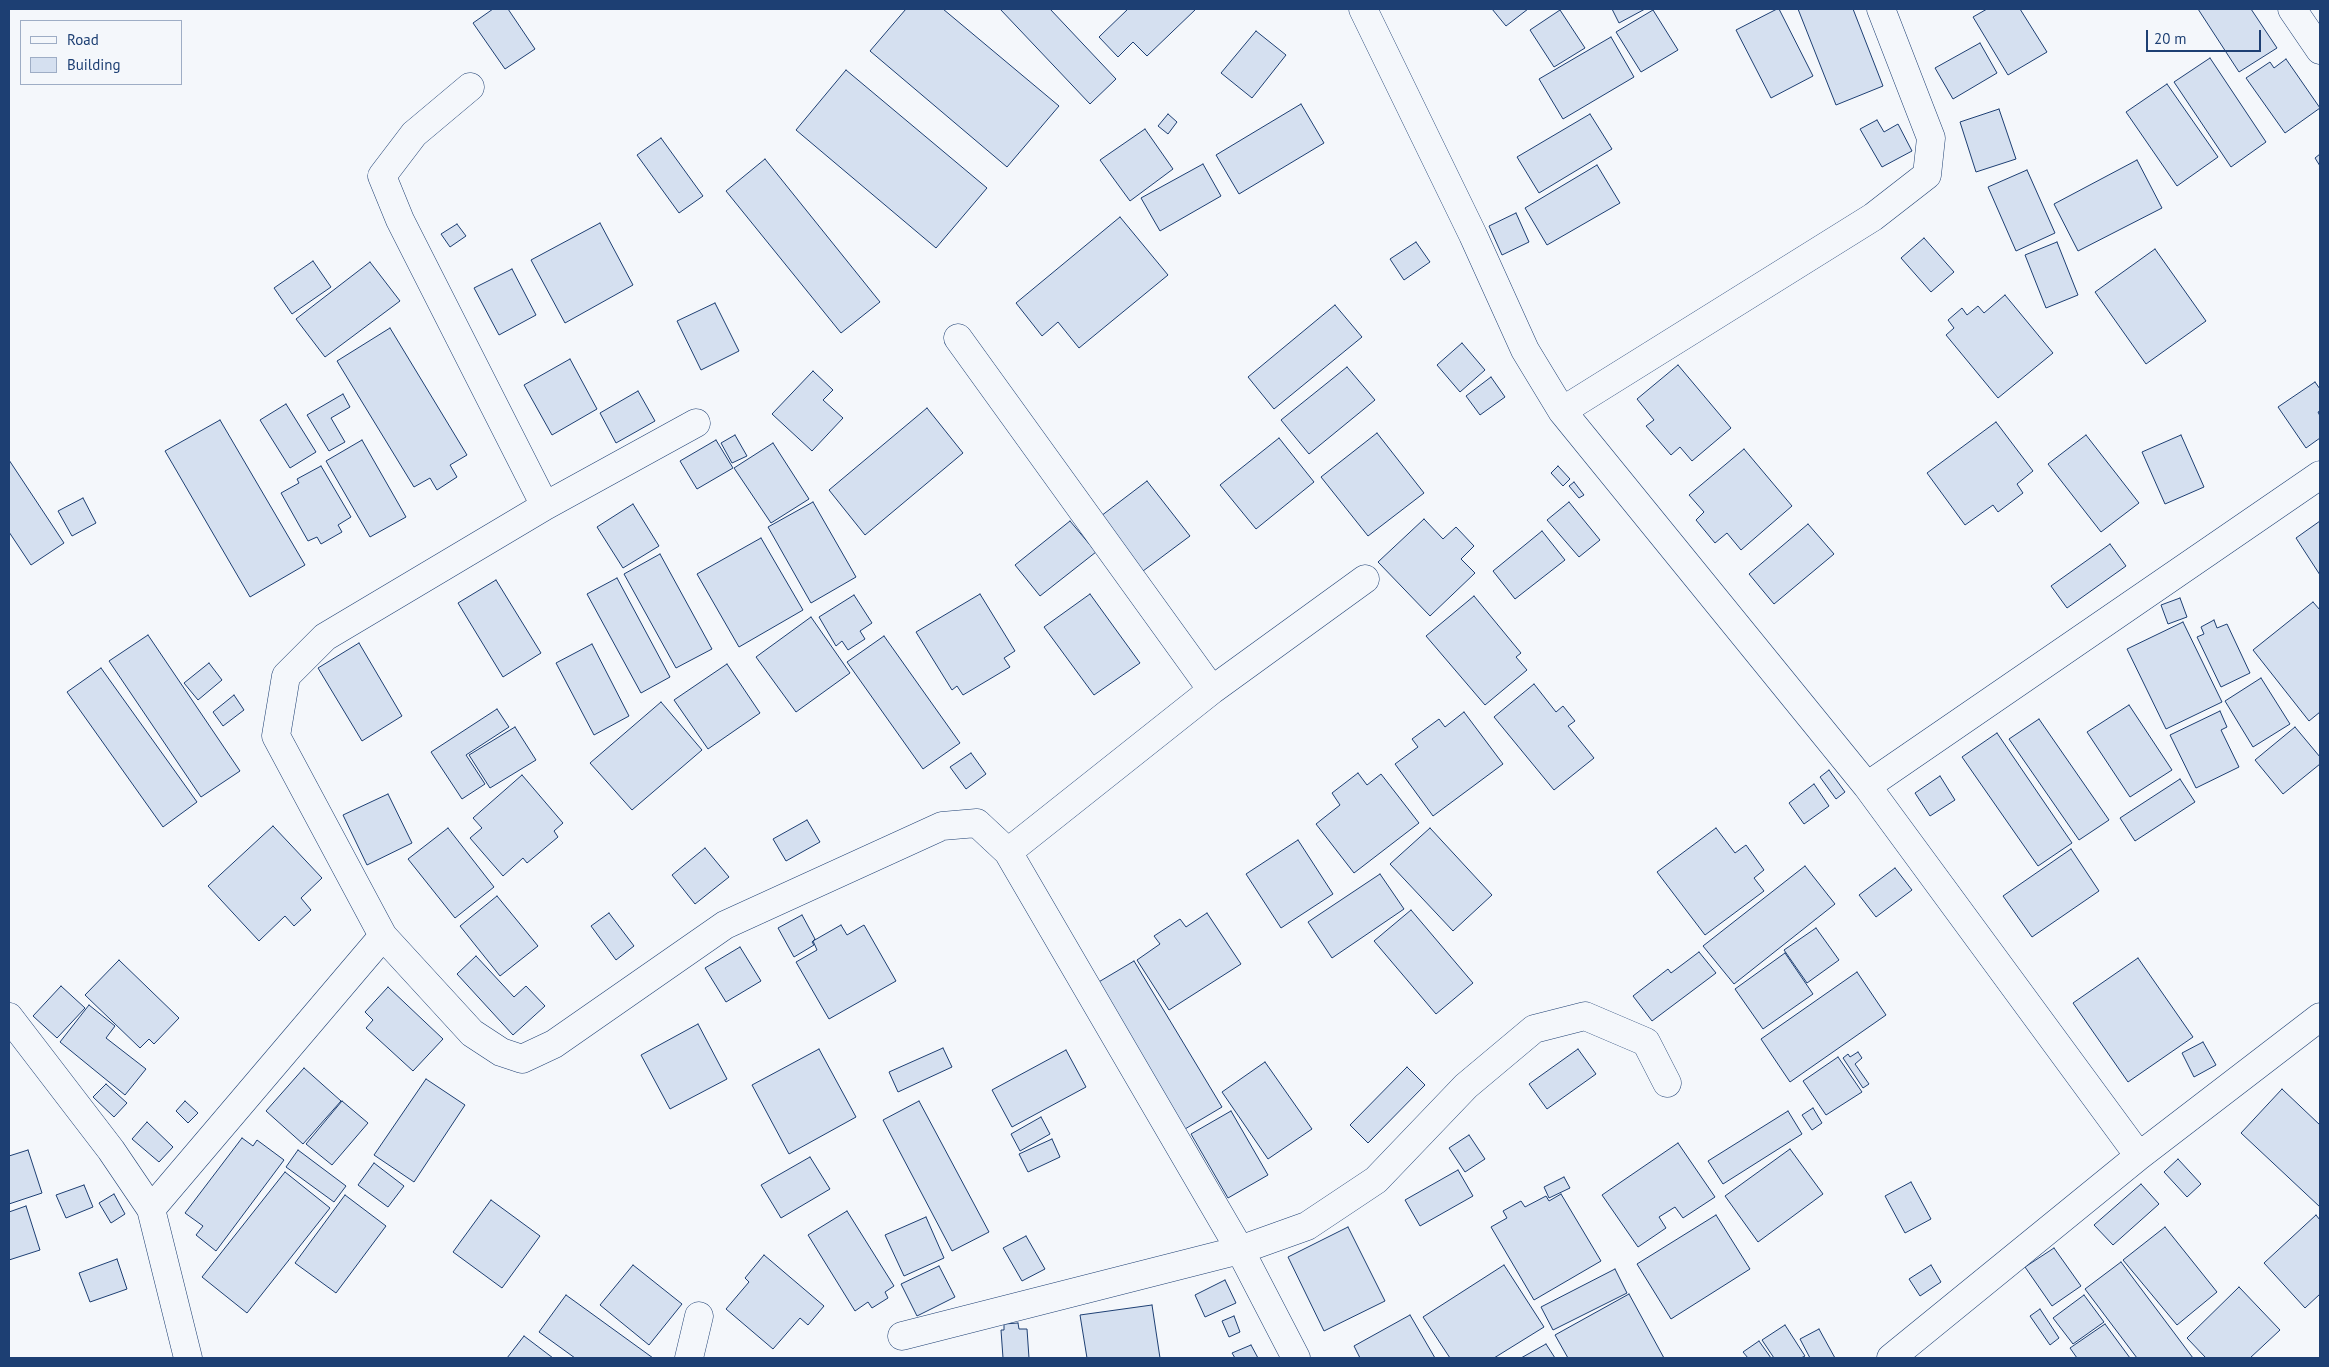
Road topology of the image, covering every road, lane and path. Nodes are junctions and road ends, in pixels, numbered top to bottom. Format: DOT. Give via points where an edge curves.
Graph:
graph roads {
  1 [pos="1363,9"];
  2 [pos="1881,9"];
  3 [pos="2292,9"];
  4 [pos="2320,50"];
  5 [pos="470,87"];
  6 [pos="958,338"];
  7 [pos="1562,411"];
  8 [pos="696,423"];
  9 [pos="2320,475"];
  10 [pos="544,506"];
  11 [pos="1365,579"];
  12 [pos="1212,690"];
  13 [pos="1867,786"];
  14 [pos="1008,852"];
  15 [pos="383,936"];
  16 [pos="9,1017"];
  17 [pos="2320,1017"];
  18 [pos="1667,1083"];
  19 [pos="2139,1156"];
  20 [pos="151,1209"];
  21 [pos="1240,1250"];
  22 [pos="699,1316"];
  23 [pos="902,1336"];
  24 [pos="188,1358"];
  25 [pos="689,1358"];
  26 [pos="1296,1358"];
  27 [pos="1891,1358"];
  1 -- 7 [label="street" via="1525,350"];
  2 -- 7 [label="street" via="1932,138 1927,175 1873,217"];
  3 -- 4 [label="street"];
  5 -- 10 [label="street" via="414,134 382,176 400,220"];
  6 -- 12 [label="street"];
  7 -- 13 [label="street"];
  8 -- 10 [label="street"];
  9 -- 13 [label="street"];
  10 -- 15 [label="street" via="325,637 286,676 276,736"];
  11 -- 12 [label="street"];
  12 -- 14 [label="street"];
  13 -- 19 [label="street"];
  14 -- 15 [label="street" via="977,823 942,826 726,925 554,1044 522,1059 501,1052 472,1033"];
  14 -- 21 [label="street"];
  15 -- 20 [label="street"];
  16 -- 20 [label="street" via="111,1150"];
  17 -- 19 [label="street"];
  18 -- 21 [label="street" via="1646,1042 1585,1016 1534,1028 1466,1086 1376,1180 1308,1226"];
  19 -- 27 [label="street"];
  20 -- 24 [label="street"];
  21 -- 23 [label="street"];
  21 -- 26 [label="street"];
  22 -- 25 [label="street"];
}
